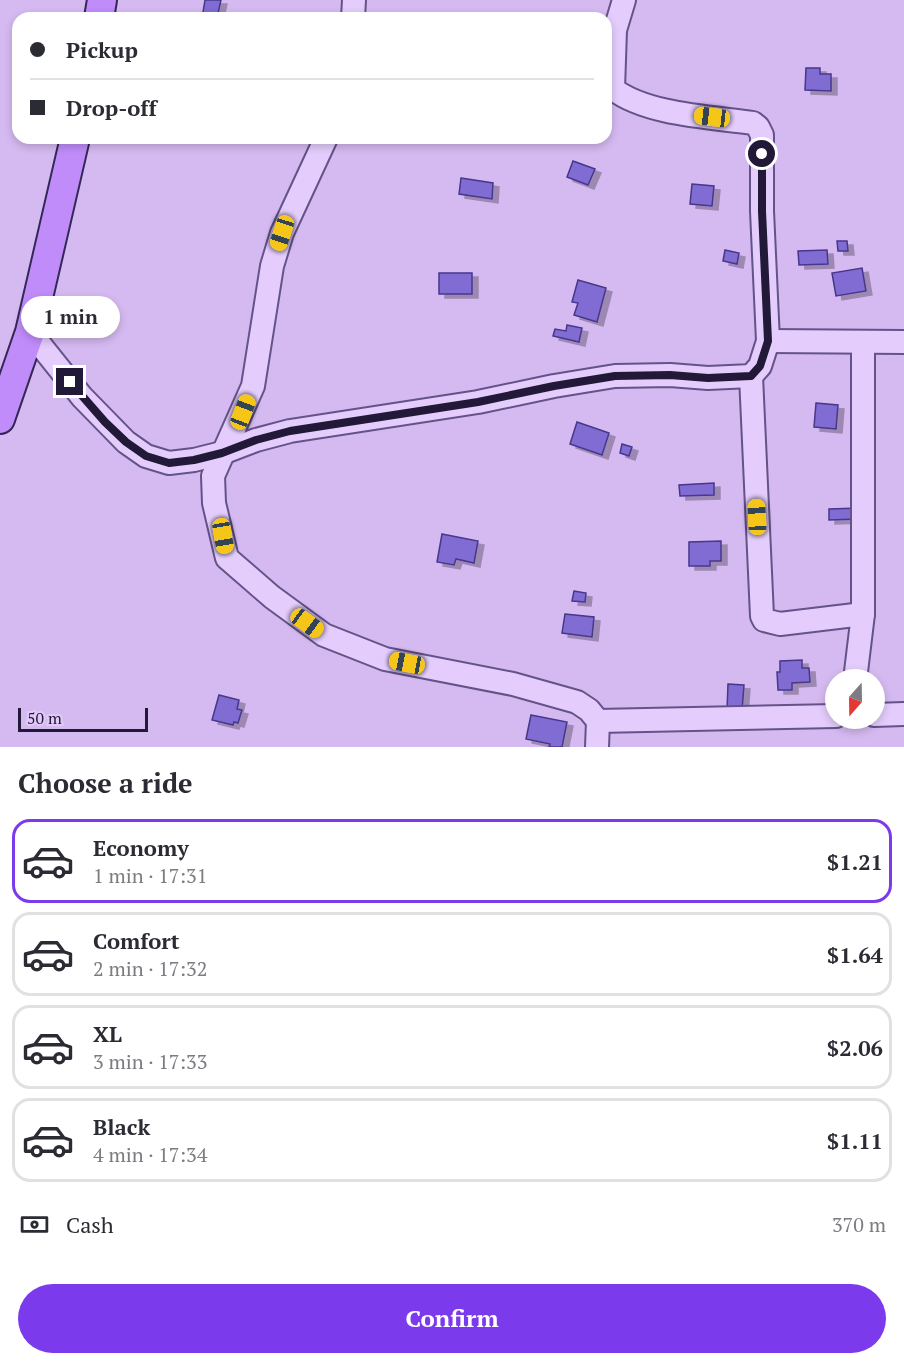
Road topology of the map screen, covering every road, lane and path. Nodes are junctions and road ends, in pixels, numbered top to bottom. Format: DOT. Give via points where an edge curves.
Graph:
graph roads {
  1 [pos="624,0"];
  2 [pos="74,144"];
  3 [pos="323,144"];
  4 [pos="30,332"];
  5 [pos="768,341"];
  6 [pos="863,342"];
  7 [pos="904,342"];
  8 [pos="751,376"];
  9 [pos="0,419"];
  10 [pos="222,453"];
  11 [pos="863,614"];
  12 [pos="856,669"];
  13 [pos="904,714"];
  14 [pos="885,715"];
  15 [pos="825,716"];
  16 [pos="598,721"];
  17 [pos="597,747"];
  1 -- 5 [label="street" via="615,30 613,89 636,102 678,113 753,123 762,135"];
  2 -- 4 [label="main road"];
  3 -- 10 [label="street" via="282,233 264,307 253,386"];
  4 -- 9 [label="main road"];
  4 -- 10 [label="street" via="105,422 146,456 169,463"];
  5 -- 6 [label="street"];
  5 -- 8 [label="street" via="760,366"];
  6 -- 7 [label="street"];
  6 -- 11 [label="street"];
  8 -- 10 [label="street" via="615,376 290,431"];
  8 -- 11 [label="street" via="762,616 780,624"];
  10 -- 16 [label="street" via="213,476 214,503 227,558 324,635 385,659 513,684 577,702"];
  11 -- 12 [label="street"];
  13 -- 14 [label="street"];
  15 -- 16 [label="street"];
  16 -- 17 [label="street"];
}
